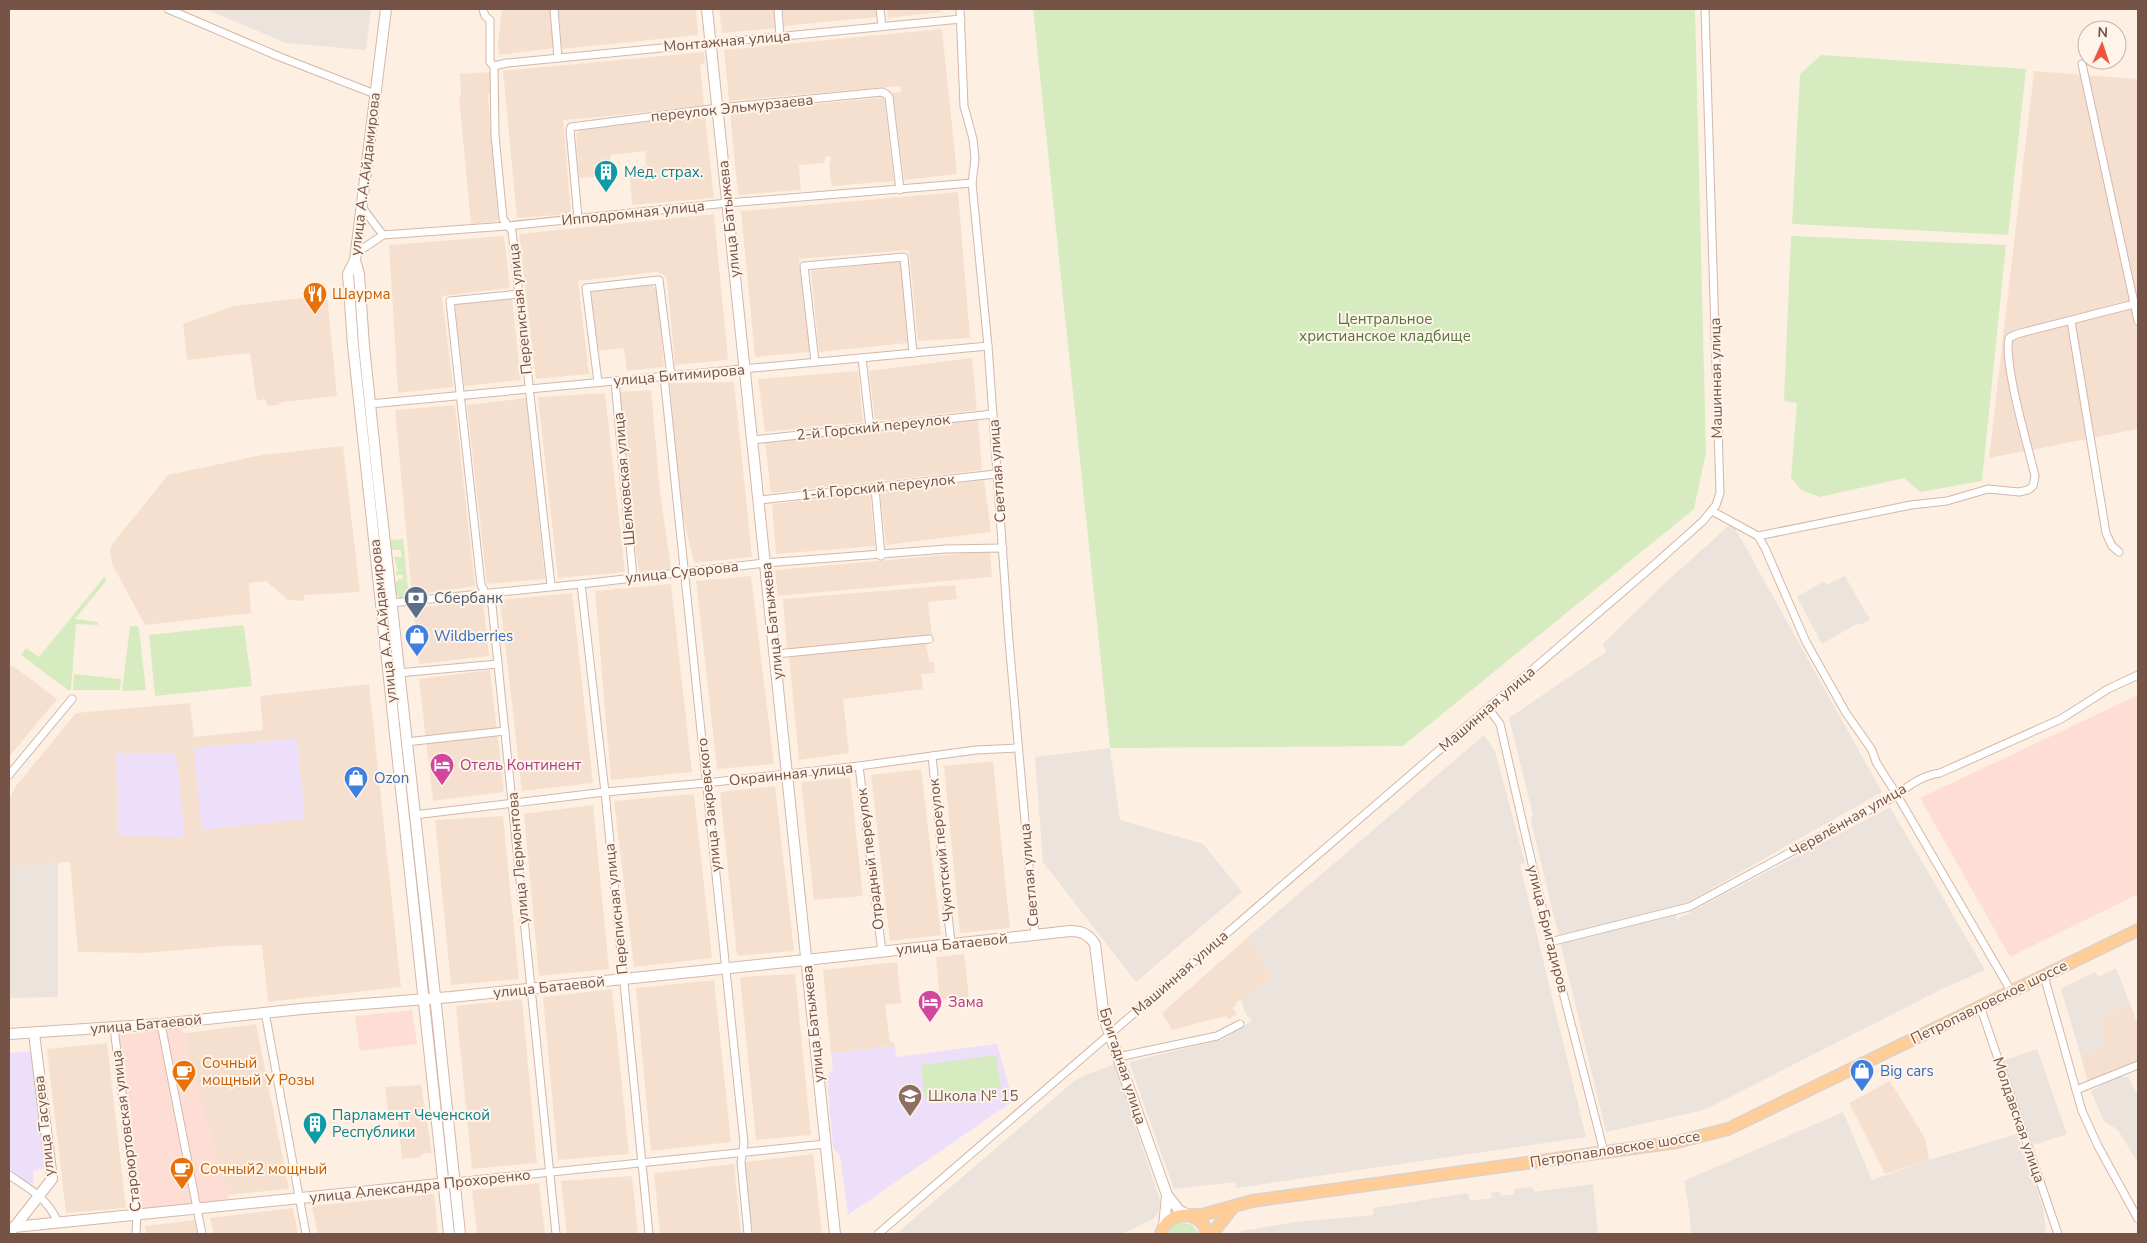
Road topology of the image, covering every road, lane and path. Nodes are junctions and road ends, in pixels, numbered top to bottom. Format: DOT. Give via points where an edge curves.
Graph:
graph roads {
  1 [pos="168,9"];
  2 [pos="386,9"];
  3 [pos="483,9"];
  4 [pos="554,9"];
  5 [pos="707,9"];
  6 [pos="778,9"];
  7 [pos="880,9"];
  8 [pos="960,9"];
  9 [pos="1705,9"];
  10 [pos="961,19"];
  11 [pos="882,26"];
  12 [pos="780,36"];
  13 [pos="711,42"];
  14 [pos="558,58"];
  15 [pos="494,66"];
  16 [pos="2083,70"];
  17 [pos="375,94"];
  18 [pos="718,108"];
  19 [pos="972,183"];
  20 [pos="900,190"];
  21 [pos="727,203"];
  22 [pos="361,206"];
  23 [pos="578,218"];
  24 [pos="507,226"];
  25 [pos="384,235"];
  26 [pos="355,257"];
  27 [pos="348,274"];
  28 [pos="359,274"];
  29 [pos="519,294"];
  30 [pos="2137,303"];
  31 [pos="2071,321"];
  32 [pos="2138,321"];
  33 [pos="988,346"];
  34 [pos="913,354"];
  35 [pos="862,358"];
  36 [pos="814,362"];
  37 [pos="745,369"];
  38 [pos="667,376"];
  39 [pos="615,381"];
  40 [pos="598,382"];
  41 [pos="529,389"];
  42 [pos="460,395"];
  43 [pos="370,404"];
  44 [pos="993,414"];
  45 [pos="870,428"];
  46 [pos="753,440"];
  47 [pos="996,474"];
  48 [pos="875,488"];
  49 [pos="759,500"];
  50 [pos="1712,512"];
  51 [pos="1758,536"];
  52 [pos="1003,548"];
  53 [pos="2119,552"];
  54 [pos="881,556"];
  55 [pos="766,563"];
  56 [pos="683,573"];
  57 [pos="633,577"];
  58 [pos="581,584"];
  59 [pos="551,586"];
  60 [pos="486,594"];
  61 [pos="391,603"];
  62 [pos="929,639"];
  63 [pos="776,654"];
  64 [pos="498,664"];
  65 [pos="398,673"];
  66 [pos="2138,675"];
  67 [pos="72,700"];
  68 [pos="1488,708"];
  69 [pos="505,731"];
  70 [pos="406,742"];
  71 [pos="1018,748"];
  72 [pos="932,756"];
  73 [pos="859,766"];
  74 [pos="786,774"];
  75 [pos="9,775"];
  76 [pos="706,783"];
  77 [pos="605,792"];
  78 [pos="1898,795"];
  79 [pos="513,803"];
  80 [pos="414,814"];
  81 [pos="2138,930"];
  82 [pos="1035,934"];
  83 [pos="1088,935"];
  84 [pos="1550,942"];
  85 [pos="951,944"];
  86 [pos="882,952"];
  87 [pos="806,960"];
  88 [pos="727,969"];
  89 [pos="2044,976"];
  90 [pos="624,979"];
  91 [pos="530,988"];
  92 [pos="2011,992"];
  93 [pos="430,999"];
  94 [pos="1980,1006"];
  95 [pos="265,1012"];
  96 [pos="161,1024"];
  97 [pos="1240,1024"];
  98 [pos="114,1028"];
  99 [pos="34,1033"];
  100 [pos="9,1034"];
  101 [pos="1111,1035"];
  102 [pos="1118,1057"];
  103 [pos="2138,1065"];
  104 [pos="2076,1090"];
  105 [pos="826,1144"];
  106 [pos="1604,1152"];
  107 [pos="742,1153"];
  108 [pos="642,1163"];
  109 [pos="549,1173"];
  110 [pos="9,1175"];
  111 [pos="449,1183"];
  112 [pos="1167,1194"];
  113 [pos="40,1195"];
  114 [pos="298,1198"];
  115 [pos="196,1207"];
  116 [pos="1233,1207"];
  117 [pos="2136,1209"];
  118 [pos="137,1214"];
  119 [pos="1188,1215"];
  120 [pos="2138,1219"];
  121 [pos="58,1222"];
  122 [pos="12,1230"];
  123 [pos="1161,1232"];
  124 [pos="136,1234"];
  125 [pos="202,1234"];
  126 [pos="306,1234"];
  127 [pos="449,1234"];
  128 [pos="460,1234"];
  129 [pos="556,1234"];
  130 [pos="649,1234"];
  131 [pos="748,1234"];
  132 [pos="835,1234"];
  133 [pos="878,1234"];
  134 [pos="1207,1234"];
  135 [pos="1212,1234"];
  136 [pos="2058,1234"];
  1 -- 17 [label="street"];
  2 -- 17 [label="main road, улица А.А.Айдамирова"];
  3 -- 15 [label="street, Переписная улица" via="490,20 490,62"];
  4 -- 14 [label="street"];
  5 -- 13 [label="main road, улица Батыжева"];
  6 -- 12 [label="street"];
  7 -- 11 [label="street"];
  8 -- 10 [label="street, Светлая улица"];
  9 -- 50 [label="street, Машинная улица" via="1720,493"];
  10 -- 11 [label="street, Монтажная улица"];
  10 -- 19 [label="street, Светлая улица" via="964,106 973,139"];
  11 -- 12 [label="street, Монтажная улица"];
  12 -- 13 [label="street, Монтажная улица"];
  13 -- 14 [label="street, Монтажная улица"];
  13 -- 18 [label="main road, улица Батыжева"];
  14 -- 15 [label="street, Монтажная улица"];
  15 -- 24 [label="street, Переписная улица" via="497,160 503,220"];
  16 -- 30 [label="street"];
  17 -- 22 [label="main road, улица А.А.Айдамирова"];
  18 -- 20 [label="street, переулок Эльмурзаева" via="882,92 889,97"];
  18 -- 21 [label="main road, улица Батыжева"];
  18 -- 23 [label="street, переулок Эльмурзаева" via="571,127"];
  19 -- 20 [label="street, Ипподромная улица"];
  19 -- 33 [label="street, Светлая улица"];
  20 -- 21 [label="street, Ипподромная улица"];
  21 -- 23 [label="street, Ипподромная улица"];
  21 -- 37 [label="main road, улица Батыжева"];
  22 -- 25 [label="street"];
  22 -- 26 [label="main road, улица А.А.Айдамирова"];
  23 -- 24 [label="street, Ипподромная улица"];
  24 -- 25 [label="street, Ипподромная улица"];
  24 -- 29 [label="street, Переписная улица" via="512,231"];
  25 -- 26 [label="street, Ипподромная улица"];
  26 -- 27 [label="main road, улица А.А.Айдамирова"];
  26 -- 28 [label="main road, улица А.А.Айдамирова"];
  27 -- 28 [label="main road"];
  27 -- 93 [label="main road, улица А.А.Айдамирова" via="357,384"];
  28 -- 43 [label="main road, улица А.А.Айдамирова"];
  29 -- 41 [label="street, Переписная улица"];
  29 -- 42 [label="street, улица Лермонтова" via="450,301"];
  30 -- 31 [label="street"];
  30 -- 32 [label="street"];
  31 -- 51 [label="street" via="2009,338 2007,346 2015,392 2035,476 2033,486 2028,490 1988,489 1947,501 1911,505"];
  31 -- 53 [label="street" via="2106,533"];
  33 -- 34 [label="street, улица Битимирова"];
  33 -- 44 [label="street, Светлая улица"];
  34 -- 35 [label="street, улица Битимирова"];
  34 -- 36 [label="street" via="904,257 804,266"];
  35 -- 36 [label="street, улица Битимирова"];
  35 -- 45 [label="street"];
  36 -- 37 [label="street, улица Битимирова"];
  37 -- 38 [label="street, улица Битимирова"];
  37 -- 46 [label="main road, улица Батыжева"];
  38 -- 39 [label="street, улица Битимирова"];
  38 -- 40 [label="street, улица Закревского" via="658,280 586,288"];
  38 -- 56 [label="street, улица Закревского"];
  39 -- 40 [label="street, улица Битимирова"];
  39 -- 57 [label="street, Шелковская улица"];
  40 -- 41 [label="street, улица Битимирова"];
  41 -- 42 [label="street, улица Битимирова"];
  41 -- 59 [label="street, Переписная улица"];
  42 -- 43 [label="street, улица Битимирова"];
  42 -- 60 [label="street, улица Лермонтова" via="481,585"];
  43 -- 61 [label="main road, улица А.А.Айдамирова"];
  44 -- 45 [label="street, 2-й Горский переулок"];
  44 -- 47 [label="street, Светлая улица"];
  45 -- 46 [label="street, 2-й Горский переулок"];
  46 -- 49 [label="main road, улица Батыжева"];
  47 -- 48 [label="street, 1-й Горский переулок"];
  47 -- 52 [label="street, Светлая улица"];
  48 -- 49 [label="street, 1-й Горский переулок"];
  48 -- 54 [label="street"];
  49 -- 55 [label="main road, улица Батыжева"];
  50 -- 51 [label="street"];
  50 -- 68 [label="street, Машинная улица"];
  51 -- 78 [label="street" via="1806,642"];
  52 -- 54 [label="street, улица Суворова" via="946,549"];
  52 -- 71 [label="street, Светлая улица"];
  54 -- 55 [label="street, улица Суворова"];
  55 -- 56 [label="street, улица Суворова"];
  55 -- 63 [label="main road, улица Батыжева"];
  56 -- 57 [label="street, улица Суворова"];
  56 -- 76 [label="street, улица Закревского"];
  57 -- 58 [label="street, улица Суворова"];
  58 -- 59 [label="street, улица Суворова"];
  58 -- 77 [label="street, Переписная улица"];
  59 -- 60 [label="street, улица Суворова"];
  60 -- 61 [label="street, улица Суворова"];
  60 -- 64 [label="street, улица Лермонтова" via="492,605"];
  61 -- 65 [label="main road, улица А.А.Айдамирова"];
  62 -- 63 [label="street"];
  63 -- 74 [label="main road, улица Батыжева"];
  64 -- 65 [label="street"];
  64 -- 69 [label="street, улица Лермонтова"];
  65 -- 70 [label="main road, улица А.А.Айдамирова"];
  66 -- 78 [label="street, Червлённая улица" via="2108,689 2061,719 1940,773 1930,774"];
  67 -- 75 [label="street"];
  68 -- 84 [label="street, улица Бригадиров" via="1500,724"];
  68 -- 101 [label="street, Машинная улица"];
  69 -- 70 [label="street"];
  69 -- 79 [label="street, улица Лермонтова"];
  70 -- 80 [label="main road, улица А.А.Айдамирова"];
  71 -- 72 [label="street, Окраинная улица"];
  71 -- 82 [label="street, Светлая улица"];
  72 -- 73 [label="street, Окраинная улица"];
  72 -- 85 [label="street, Чукотский переулок"];
  73 -- 74 [label="street, Окраинная улица"];
  73 -- 86 [label="street, Отрадный переулок"];
  74 -- 76 [label="street, Окраинная улица"];
  74 -- 87 [label="main road, улица Батыжева"];
  76 -- 77 [label="street, Окраинная улица"];
  76 -- 88 [label="street, улица Закревского"];
  77 -- 79 [label="street, Окраинная улица"];
  77 -- 90 [label="street, Переписная улица"];
  78 -- 84 [label="street, Червлённая улица" via="1689,907"];
  78 -- 92 [label="street"];
  79 -- 80 [label="street, Окраинная улица"];
  79 -- 91 [label="street, улица Лермонтова"];
  80 -- 93 [label="main road, улица А.А.Айдамирова"];
  81 -- 89 [label="main road, Петропавловское шоссе"];
  82 -- 83 [label="main road, улица Батаевой" via="1070,930"];
  82 -- 85 [label="main road, улица Батаевой"];
  83 -- 101 [label="main road, Бригадная улица" via="1095,944 1100,997"];
  84 -- 106 [label="street, улица Бригадиров"];
  85 -- 86 [label="main road, улица Батаевой"];
  86 -- 87 [label="main road, улица Батаевой"];
  87 -- 88 [label="main road, улица Батаевой"];
  87 -- 105 [label="main road, улица Батыжева"];
  88 -- 90 [label="main road, улица Батаевой"];
  88 -- 107 [label="street, улица Закревского" via="744,1143"];
  89 -- 92 [label="main road, Петропавловское шоссе"];
  89 -- 104 [label="street"];
  90 -- 91 [label="main road, улица Батаевой"];
  90 -- 108 [label="street, Переписная улица"];
  91 -- 93 [label="main road, улица Батаевой"];
  91 -- 109 [label="street, улица Лермонтова"];
  92 -- 94 [label="main road, Петропавловское шоссе"];
  93 -- 95 [label="main road, улица Батаевой"];
  93 -- 111 [label="main road, улица А.А.Айдамирова"];
  94 -- 106 [label="main road, Петропавловское шоссе" via="1728,1129 1677,1142"];
  94 -- 136 [label="street, Молдавская улица"];
  95 -- 96 [label="main road, улица Батаевой"];
  95 -- 114 [label="street"];
  96 -- 98 [label="main road, улица Батаевой"];
  96 -- 115 [label="street"];
  97 -- 102 [label="street" via="1217,1036"];
  98 -- 99 [label="main road, улица Батаевой"];
  98 -- 118 [label="street, Староюртовская улица"];
  99 -- 100 [label="main road, улица Батаевой"];
  99 -- 113 [label="main road, улица Тасуева" via="52,1174 50,1183"];
  101 -- 102 [label="main road, Бригадная улица"];
  101 -- 133 [label="street, Машинная улица"];
  102 -- 112 [label="main road, Бригадная улица"];
  103 -- 104 [label="street"];
  104 -- 117 [label="street" via="2098,1146"];
  105 -- 107 [label="street, улица Александра Прохоренко"];
  105 -- 132 [label="main road, улица Батыжева"];
  106 -- 116 [label="main road, Петропавловское шоссе" via="1252,1201"];
  107 -- 108 [label="street, улица Александра Прохоренко"];
  107 -- 131 [label="street, улица Закревского"];
  108 -- 109 [label="street, улица Александра Прохоренко"];
  108 -- 130 [label="street, Переписная улица"];
  109 -- 111 [label="street, улица Александра Прохоренко"];
  109 -- 129 [label="street, улица Лермонтова"];
  110 -- 113 [label="street"];
  111 -- 114 [label="main road, улица Александра Прохоренко"];
  111 -- 127 [label="main road, улица А.А.Айдамирова"];
  111 -- 128 [label="main road, улица А.А.Айдамирова"];
  112 -- 119 [label="main road" via="1179,1210"];
  112 -- 123 [label="main road"];
  113 -- 121 [label="street"];
  113 -- 122 [label="main road, улица Тасуева"];
  114 -- 115 [label="main road, улица Александра Прохоренко"];
  114 -- 126 [label="street"];
  115 -- 118 [label="main road, улица Александра Прохоренко"];
  115 -- 125 [label="street"];
  116 -- 119 [label="main road, Петропавловское шоссе"];
  116 -- 135 [label="main road"];
  117 -- 120 [label="street"];
  118 -- 121 [label="main road, улица Александра Прохоренко"];
  118 -- 124 [label="street, Староюртовская улица"];
  119 -- 123 [label="main road, Петропавловское шоссе" via="1172,1218"];
  119 -- 134 [label="main road" via="1202,1223"];
  121 -- 122 [label="main road, улица Александра Прохоренко"];
}
